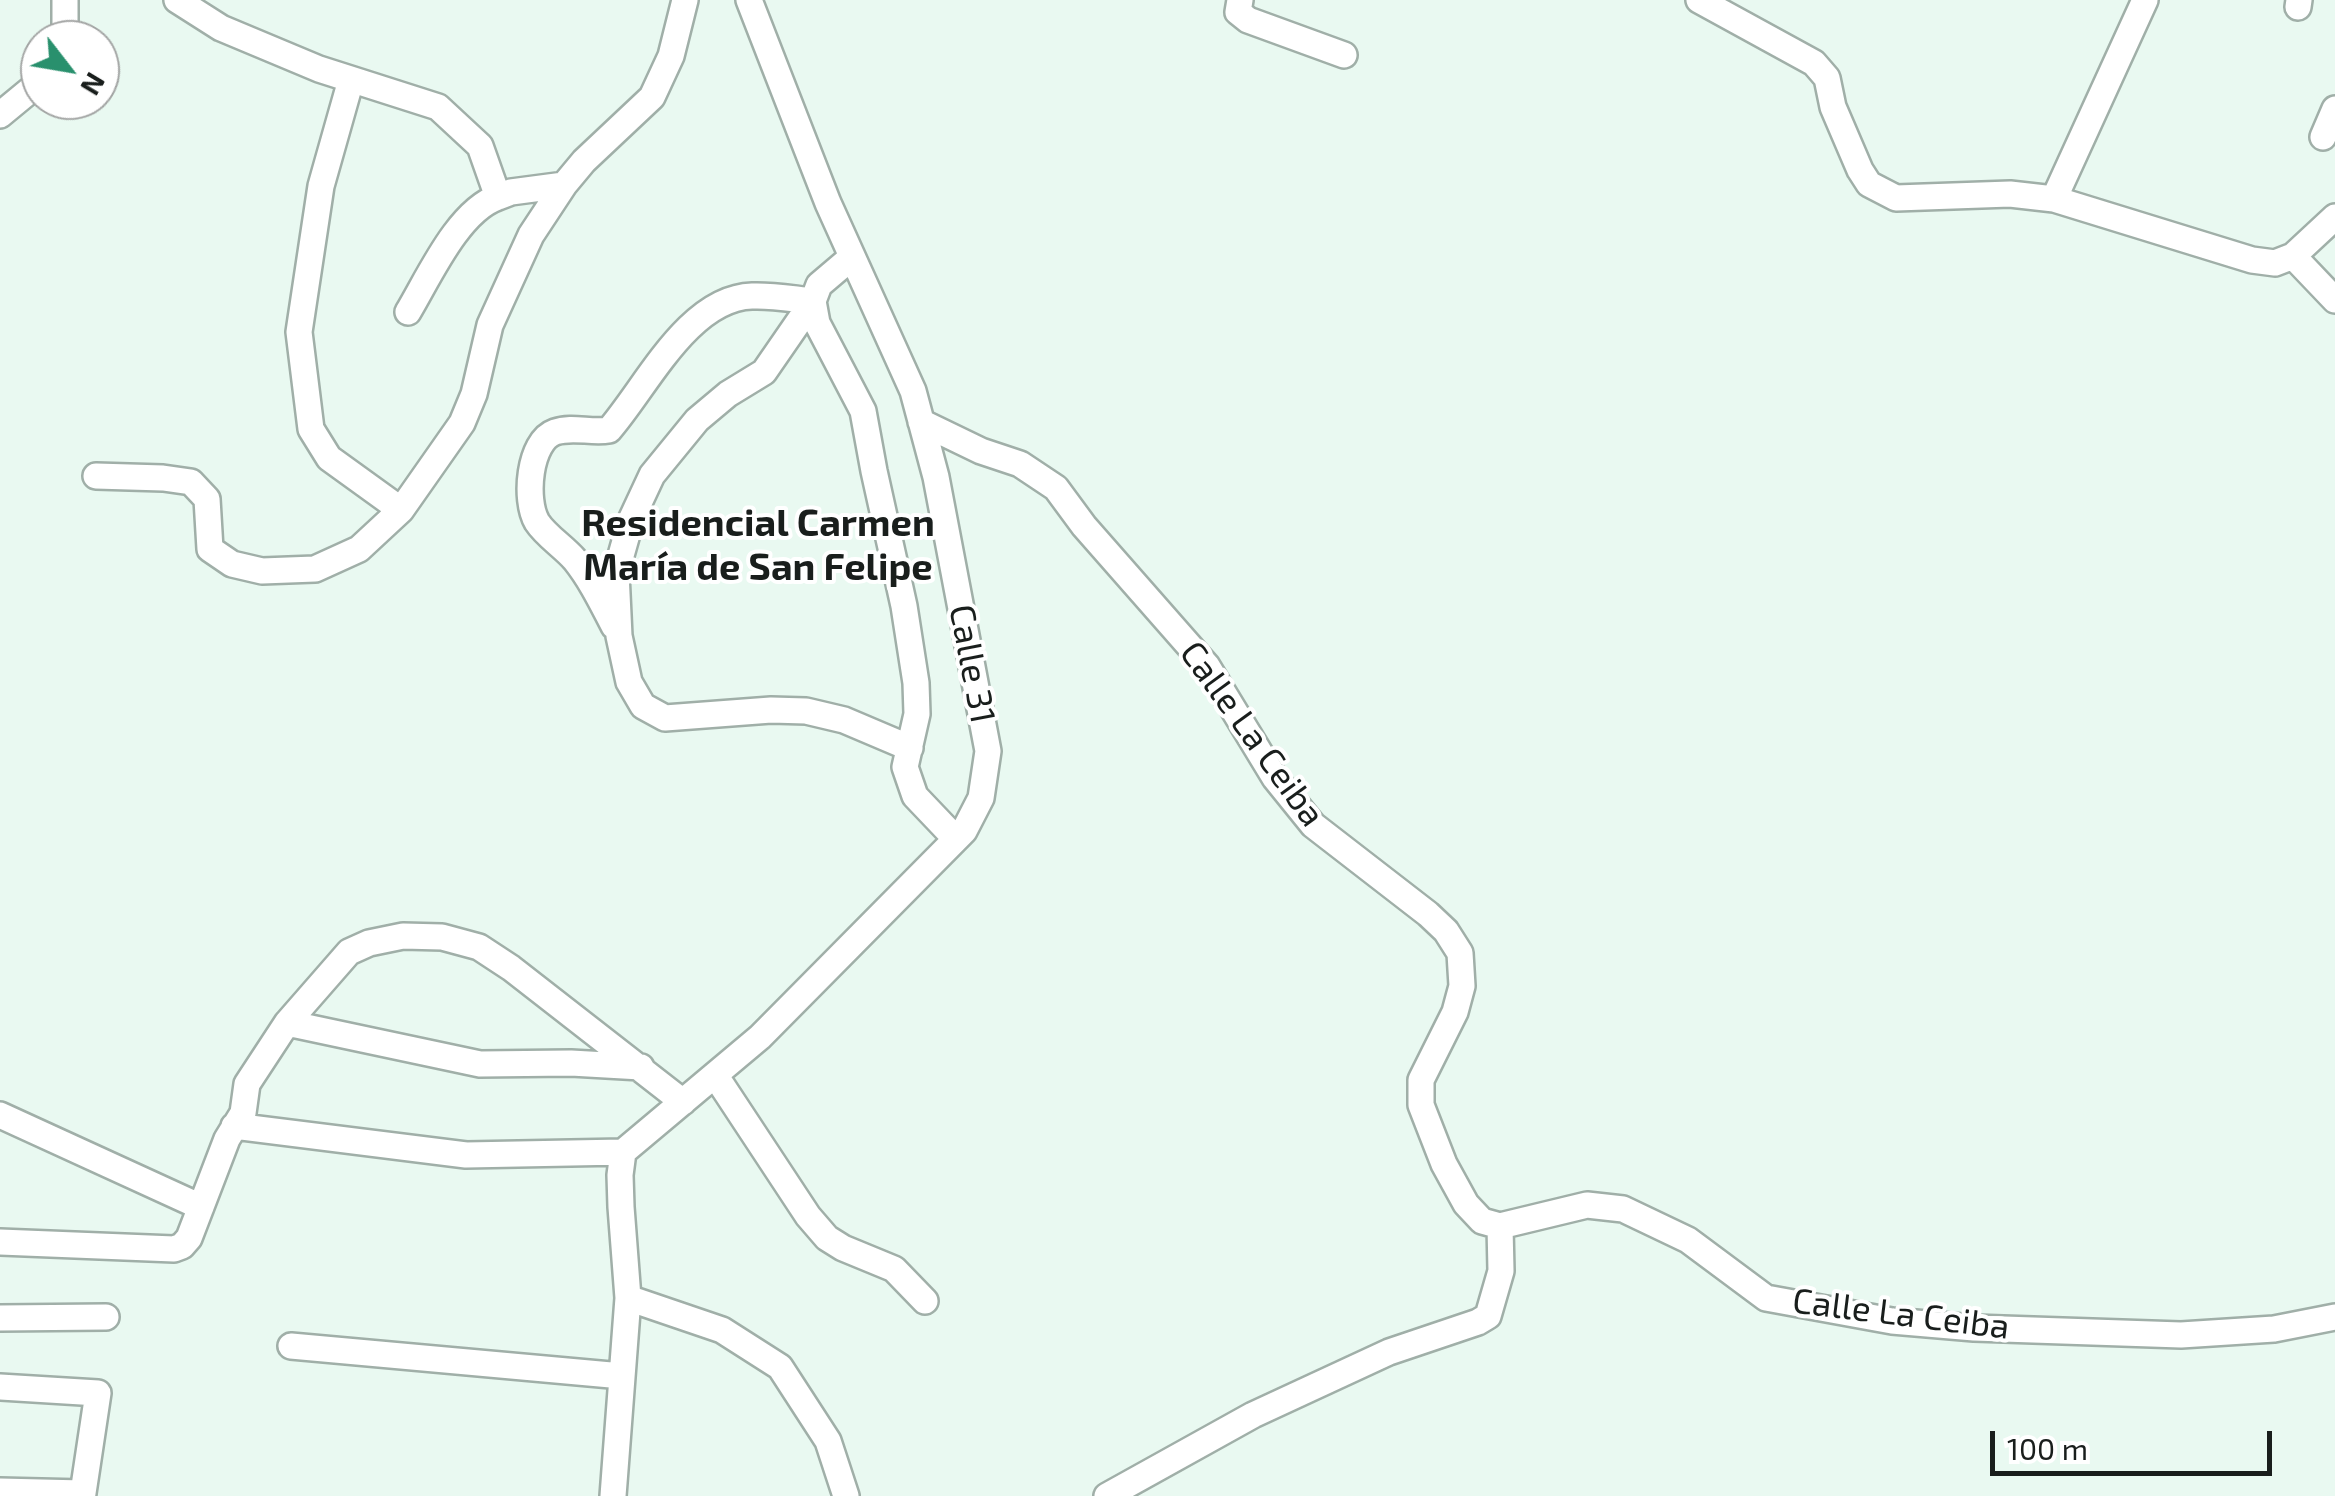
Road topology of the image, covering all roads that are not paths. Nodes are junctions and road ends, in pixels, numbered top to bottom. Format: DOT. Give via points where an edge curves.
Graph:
graph roads {
  1 [pos="177,0"];
  2 [pos="686,0"];
  3 [pos="749,0"];
  4 [pos="1240,0"];
  5 [pos="1698,0"];
  6 [pos="2145,0"];
  7 [pos="1344,56"];
  8 [pos="351,80"];
  9 [pos="20,98"];
  10 [pos="2335,109"];
  11 [pos="0,115"];
  12 [pos="2323,137"];
  13 [pos="564,184"];
  14 [pos="498,196"];
  15 [pos="2054,199"];
  16 [pos="2335,217"];
  17 [pos="2293,256"];
  18 [pos="852,257"];
  19 [pos="2335,300"];
  20 [pos="814,301"];
  21 [pos="408,312"];
  22 [pos="921,422"];
  23 [pos="96,476"];
  24 [pos="401,510"];
  25 [pos="619,636"];
  26 [pos="910,748"];
  27 [pos="956,839"];
  28 [pos="287,1023"];
  29 [pos="640,1067"];
  30 [pos="715,1075"];
  31 [pos="683,1102"];
  32 [pos="0,1115"];
  33 [pos="234,1126"];
  34 [pos="624,1152"];
  35 [pos="202,1207"];
  36 [pos="1500,1226"];
  37 [pos="0,1242"];
  38 [pos="628,1298"];
  39 [pos="925,1301"];
  40 [pos="106,1317"];
  41 [pos="2335,1317"];
  42 [pos="0,1318"];
  43 [pos="291,1346"];
  44 [pos="622,1376"];
  45 [pos="0,1386"];
  46 [pos="6,1493"];
  47 [pos="84,1495"];
  48 [pos="613,1496"];
  49 [pos="846,1496"];
  50 [pos="1106,1496"];
  1 -- 8 [label="street" via="220,28"];
  2 -- 13 [label="street" via="652,97"];
  3 -- 18 [label="street, Calle 31"];
  4 -- 7 [label="street" via="1238,12 1248,20"];
  5 -- 15 [label="street" via="1814,63 1827,78 1860,170 1883,192 1896,198"];
  6 -- 15 [label="street"];
  8 -- 14 [label="street" via="438,108 480,146"];
  8 -- 24 [label="street" via="321,186 298,332 311,429 329,458"];
  9 -- 11 [label="street"];
  10 -- 12 [label="street"];
  13 -- 14 [label="street"];
  13 -- 24 [label="street" via="531,235 490,325 462,423"];
  14 -- 21 [label="street" via="459,229"];
  15 -- 17 [label="street" via="2252,260 2275,264"];
  16 -- 17 [label="street"];
  17 -- 19 [label="street"];
  18 -- 20 [label="street" via="819,285"];
  18 -- 22 [label="street, Calle 31"];
  20 -- 25 [label="street" via="764,372 697,420 652,476 616,573"];
  20 -- 25 [label="street" via="749,296 725,302 662,358 608,430 559,430 539,444 531,482 537,523 574,559"];
  20 -- 26 [label="street" via="817,323 863,411 916,683"];
  22 -- 27 [label="street, Calle 31" via="988,751 982,798"];
  22 -- 36 [label="street, Calle La Ceiba" via="1020,464 1056,488 1207,666 1312,826 1446,931 1460,953 1462,986 1421,1080 1421,1105 1466,1204 1482,1221"];
  23 -- 24 [label="street" via="190,482 207,498 210,549 232,564 262,571 315,569 358,549"];
  25 -- 26 [label="street" via="629,682 644,706 665,718 806,711"];
  26 -- 27 [label="street" via="905,767 915,796"];
  27 -- 30 [label="street, Calle 31"];
  28 -- 29 [label="street" via="480,1064"];
  28 -- 29 [label="street" via="349,952 403,936 442,937 495,958"];
  28 -- 33 [label="street" via="247,1084"];
  29 -- 31 [label="street"];
  30 -- 31 [label="street, Calle 31"];
  30 -- 39 [label="street" via="826,1238 894,1269"];
  31 -- 34 [label="street, Calle 31"];
  32 -- 35 [label="street"];
  33 -- 34 [label="street" via="466,1155"];
  33 -- 35 [label="street"];
  34 -- 38 [label="street"];
  35 -- 37 [label="street" via="189,1238 174,1249"];
  36 -- 41 [label="street, Calle La Ceiba" via="1587,1205 1624,1210 1688,1240 1766,1298 1892,1320 2182,1335"];
  36 -- 50 [label="street" via="1501,1270 1488,1316 1389,1352 1253,1415"];
  38 -- 44 [label="street"];
  38 -- 49 [label="street" via="722,1330 780,1366 828,1441"];
  40 -- 42 [label="street"];
  43 -- 44 [label="street"];
  44 -- 48 [label="street"];
  45 -- 47 [label="street" via="98,1393"];
  46 -- 47 [label="street"];
}
